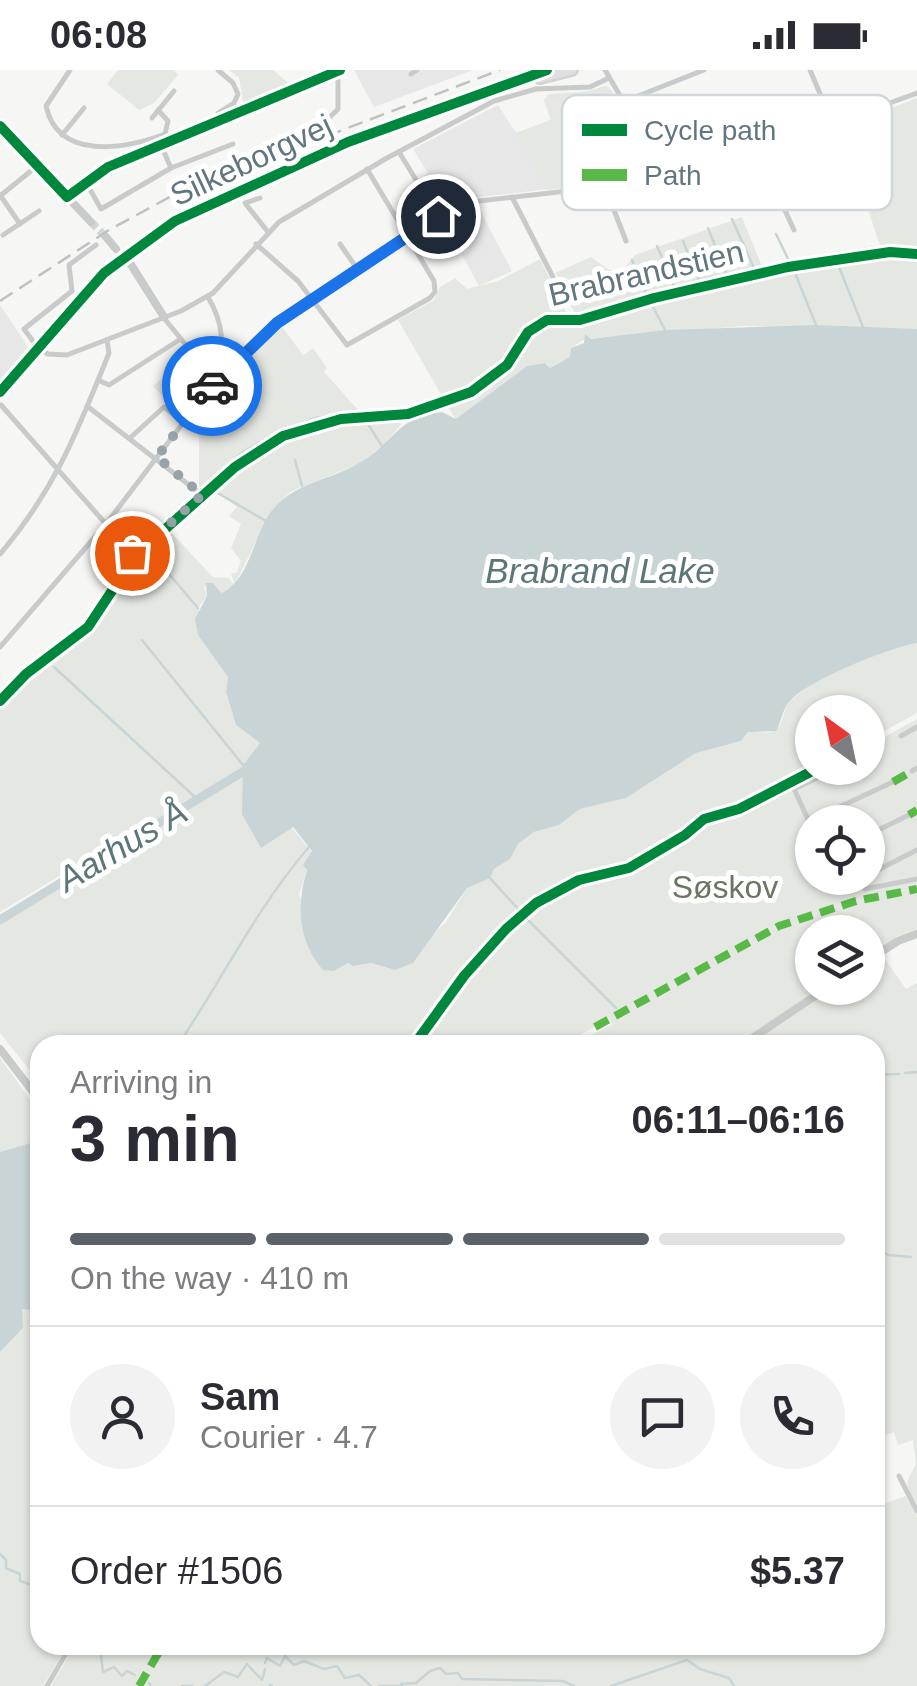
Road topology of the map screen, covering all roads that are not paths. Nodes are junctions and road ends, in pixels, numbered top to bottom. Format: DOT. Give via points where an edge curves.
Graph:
graph roads {
  1 [pos="70,70"];
  2 [pos="218,70"];
  3 [pos="339,70"];
  4 [pos="548,70"];
  5 [pos="572,70"];
  6 [pos="604,70"];
  7 [pos="704,70"];
  8 [pos="810,70"];
  9 [pos="610,78"];
  10 [pos="522,81"];
  11 [pos="174,91"];
  12 [pos="917,94"];
  13 [pos="619,95"];
  14 [pos="641,95"];
  15 [pos="821,95"];
  16 [pos="892,103"];
  17 [pos="84,108"];
  18 [pos="158,110"];
  19 [pos="152,118"];
  20 [pos="329,118"];
  21 [pos="218,122"];
  22 [pos="2,131"];
  23 [pos="62,136"];
  24 [pos="165,140"];
  25 [pos="234,144"];
  26 [pos="398,152"];
  27 [pos="38,166"];
  28 [pos="171,168"];
  29 [pos="367,169"];
  30 [pos="85,181"];
  31 [pos="562,192"];
  32 [pos="0,196"];
  33 [pos="67,197"];
  34 [pos="512,197"];
  35 [pos="260,198"];
  36 [pos="613,210"];
  37 [pos="785,210"];
  38 [pos="40,211"];
  39 [pos="438,216"];
  40 [pos="91,222"];
  41 [pos="20,224"];
  42 [pos="794,230"];
  43 [pos="268,232"];
  44 [pos="3,235"];
  45 [pos="106,237"];
  46 [pos="407,237"];
  47 [pos="626,240"];
  48 [pos="256,244"];
  49 [pos="340,244"];
  50 [pos="96,246"];
  51 [pos="116,249"];
  52 [pos="130,264"];
  53 [pos="358,270"];
  54 [pos="558,288"];
  55 [pos="208,297"];
  56 [pos="312,300"];
  57 [pos="164,317"];
  58 [pos="107,340"];
  59 [pos="179,340"];
  60 [pos="38,348"];
  61 [pos="207,372"];
  62 [pos="98,380"];
  63 [pos="215,382"];
  64 [pos="0,392"];
  65 [pos="1,406"];
  66 [pos="87,406"];
  67 [pos="184,422"];
  68 [pos="130,438"];
  69 [pos="157,457"];
  70 [pos="59,471"];
  71 [pos="106,524"];
  72 [pos="112,531"];
  73 [pos="0,554"];
  74 [pos="0,646"];
  75 [pos="917,728"];
  76 [pos="901,736"];
  77 [pos="893,782"];
  78 [pos="802,785"];
  79 [pos="802,805"];
  80 [pos="849,805"];
  81 [pos="909,815"];
  82 [pos="885,826"];
  83 [pos="917,850"];
  84 [pos="885,866"];
  85 [pos="917,879"];
  86 [pos="885,885"];
  87 [pos="917,934"];
  88 [pos="885,949"];
  89 [pos="802,1005"];
  90 [pos="757,1035"];
  91 [pos="0,1048"];
  92 [pos="30,1088"];
  93 [pos="898,1476"];
  94 [pos="917,1511"];
  95 [pos="65,1655"];
  96 [pos="46,1686"];
  1 -- 23 [label="street" via="46,106"];
  2 -- 21 [label="street" via="238,94 218,113"];
  3 -- 20 [label="street" via="338,109"];
  3 -- 21 [label="street"];
  4 -- 10 [label="main road, Silkeborgvej"];
  5 -- 10 [label="main road, Silkeborgvej"];
  6 -- 9 [label="street"];
  7 -- 14 [label="street"];
  8 -- 15 [label="street"];
  9 -- 13 [label="street"];
  9 -- 26 [label="street" via="494,102"];
  10 -- 60 [label="main road, Silkeborgvej" via="348,142 186,215 104,273"];
  11 -- 18 [label="street"];
  12 -- 16 [label="street"];
  17 -- 23 [label="street"];
  18 -- 19 [label="street"];
  18 -- 24 [label="street" via="168,121"];
  21 -- 24 [label="street"];
  22 -- 27 [label="street"];
  23 -- 24 [label="street" via="103,148"];
  24 -- 28 [label="street"];
  24 -- 30 [label="street"];
  25 -- 28 [label="street"];
  26 -- 29 [label="street"];
  26 -- 39 [label="street"];
  27 -- 32 [label="street"];
  27 -- 33 [label="street"];
  28 -- 30 [label="street" via="100,209"];
  29 -- 43 [label="street"];
  29 -- 46 [label="street"];
  30 -- 33 [label="street"];
  31 -- 34 [label="street"];
  32 -- 41 [label="street"];
  33 -- 40 [label="street"];
  34 -- 39 [label="street" via="470,202"];
  34 -- 54 [label="street"];
  35 -- 43 [label="street" via="245,203"];
  36 -- 47 [label="street"];
  37 -- 42 [label="street"];
  38 -- 41 [label="street"];
  39 -- 46 [label="street"];
  41 -- 44 [label="street"];
  43 -- 48 [label="street"];
  45 -- 51 [label="street"];
  46 -- 53 [label="street"];
  46 -- 56 [label="street" via="436,288 430,298 347,345"];
  48 -- 55 [label="street"];
  48 -- 56 [label="street"];
  49 -- 53 [label="street"];
  50 -- 60 [label="street" via="69,265 72,292 24,328"];
  52 -- 57 [label="street"];
  53 -- 56 [label="street"];
  55 -- 57 [label="street"];
  55 -- 61 [label="street" via="222,341 218,362"];
  56 -- 63 [label="street" via="258,339"];
  57 -- 58 [label="street"];
  57 -- 59 [label="street"];
  58 -- 60 [label="street" via="67,356"];
  58 -- 62 [label="street"];
  59 -- 61 [label="street"];
  59 -- 62 [label="street" via="109,385"];
  60 -- 64 [label="main road, Silkeborgvej"];
  61 -- 63 [label="street"];
  62 -- 66 [label="street"];
  63 -- 67 [label="street"];
  65 -- 70 [label="street"];
  66 -- 68 [label="street"];
  66 -- 70 [label="street"];
  67 -- 68 [label="street" via="164,407"];
  67 -- 69 [label="street"];
  68 -- 69 [label="street"];
  69 -- 71 [label="street"];
  69 -- 72 [label="street" via="202,495 134,556"];
  70 -- 71 [label="street"];
  70 -- 73 [label="street"];
  71 -- 74 [label="street"];
  75 -- 76 [label="street"];
  77 -- 80 [label="street"];
  78 -- 79 [label="street" via="794,789"];
  81 -- 82 [label="street"];
  83 -- 84 [label="street"];
  85 -- 86 [label="street"];
  87 -- 88 [label="street"];
  89 -- 90 [label="street"];
  91 -- 92 [label="street"];
  93 -- 94 [label="street"];
  95 -- 96 [label="street"];
}
